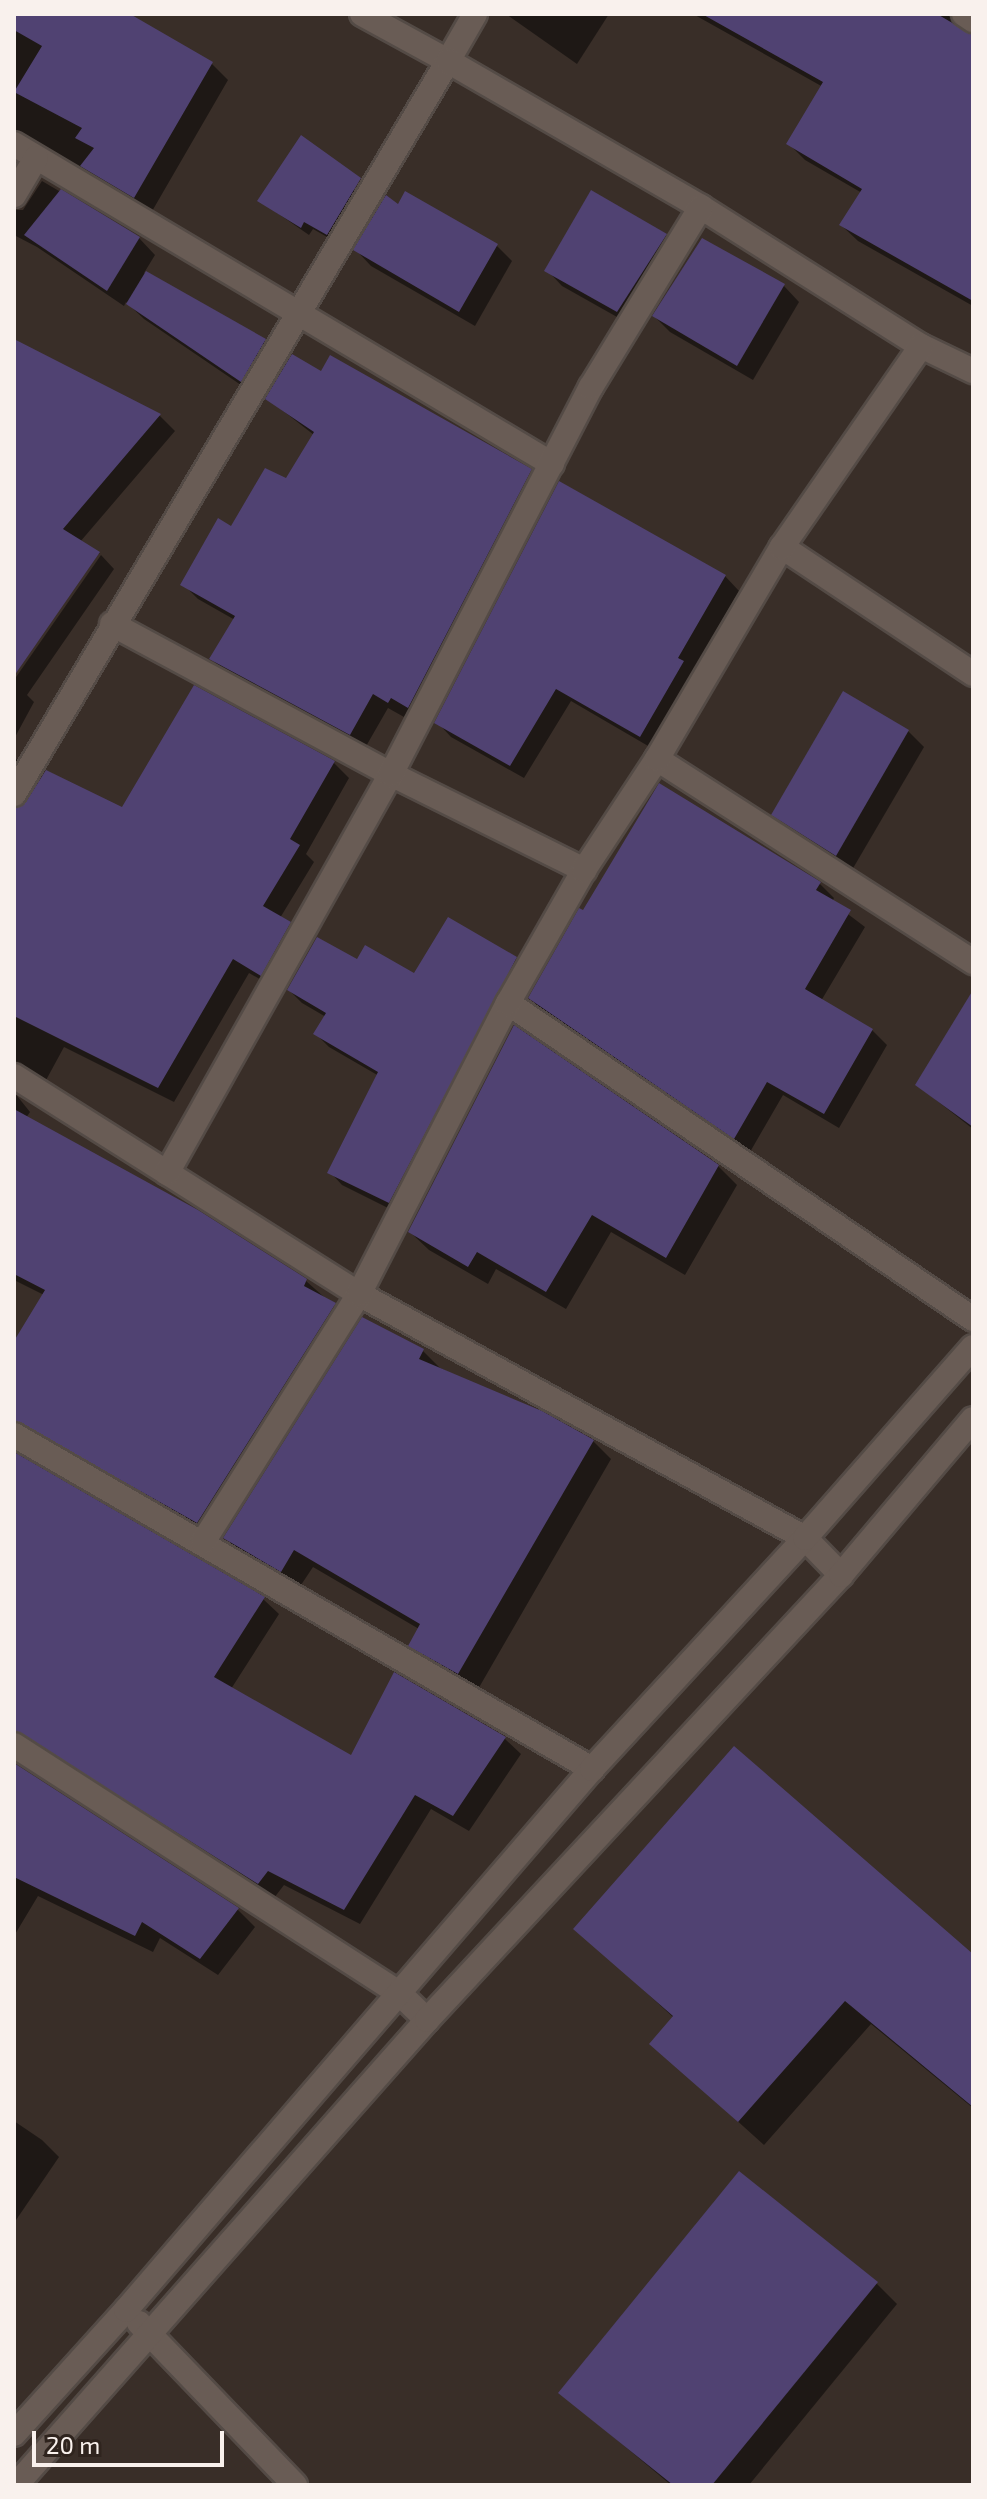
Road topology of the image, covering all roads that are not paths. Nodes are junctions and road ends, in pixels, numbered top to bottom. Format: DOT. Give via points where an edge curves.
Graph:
graph roads {
  1 [pos="362,14"];
  2 [pos="475,14"];
  3 [pos="964,14"];
  4 [pos="973,20"];
  5 [pos="448,61"];
  6 [pos="14,144"];
  7 [pos="36,158"];
  8 [pos="14,195"];
  9 [pos="701,207"];
  10 [pos="298,315"];
  11 [pos="921,346"];
  12 [pos="973,371"];
  13 [pos="552,464"];
  14 [pos="782,547"];
  15 [pos="112,624"];
  16 [pos="973,674"];
  17 [pos="657,759"];
  18 [pos="391,774"];
  19 [pos="14,794"];
  20 [pos="584,870"];
  21 [pos="973,962"];
  22 [pos="508,1003"];
  23 [pos="14,1076"];
  24 [pos="167,1173"];
  25 [pos="359,1294"];
  26 [pos="973,1319"];
  27 [pos="973,1347"];
  28 [pos="973,1419"];
  29 [pos="14,1435"];
  30 [pos="805,1538"];
  31 [pos="203,1542"];
  32 [pos="841,1575"];
  33 [pos="14,1745"];
  34 [pos="592,1769"];
  35 [pos="399,1993"];
  36 [pos="427,2020"];
  37 [pos="126,2310"];
  38 [pos="151,2334"];
  39 [pos="14,2434"];
  40 [pos="16,2485"];
  41 [pos="295,2485"];
  1 -- 5 [label="street"];
  2 -- 5 [label="street"];
  3 -- 4 [label="street"];
  5 -- 9 [label="street"];
  5 -- 10 [label="street"];
  6 -- 7 [label="street"];
  7 -- 8 [label="street"];
  7 -- 10 [label="street"];
  9 -- 11 [label="street"];
  9 -- 13 [label="street" via="591,387"];
  10 -- 13 [label="street"];
  10 -- 15 [label="street"];
  11 -- 12 [label="street"];
  11 -- 14 [label="street"];
  13 -- 18 [label="street"];
  14 -- 16 [label="street"];
  14 -- 17 [label="street"];
  15 -- 18 [label="street"];
  15 -- 19 [label="street"];
  17 -- 20 [label="street"];
  17 -- 21 [label="street"];
  18 -- 20 [label="street"];
  18 -- 24 [label="street"];
  20 -- 22 [label="street"];
  22 -- 25 [label="street"];
  22 -- 26 [label="street"];
  23 -- 24 [label="street"];
  24 -- 25 [label="street"];
  25 -- 30 [label="street"];
  25 -- 31 [label="street"];
  27 -- 30 [label="street"];
  28 -- 32 [label="street"];
  29 -- 31 [label="street"];
  30 -- 32 [label="street"];
  30 -- 34 [label="street"];
  31 -- 34 [label="street"];
  32 -- 36 [label="street"];
  33 -- 35 [label="street"];
  34 -- 35 [label="street"];
  35 -- 36 [label="street"];
  35 -- 37 [label="street"];
  36 -- 38 [label="street"];
  37 -- 38 [label="street"];
  37 -- 39 [label="street"];
  38 -- 40 [label="street"];
  38 -- 41 [label="street"];
}
